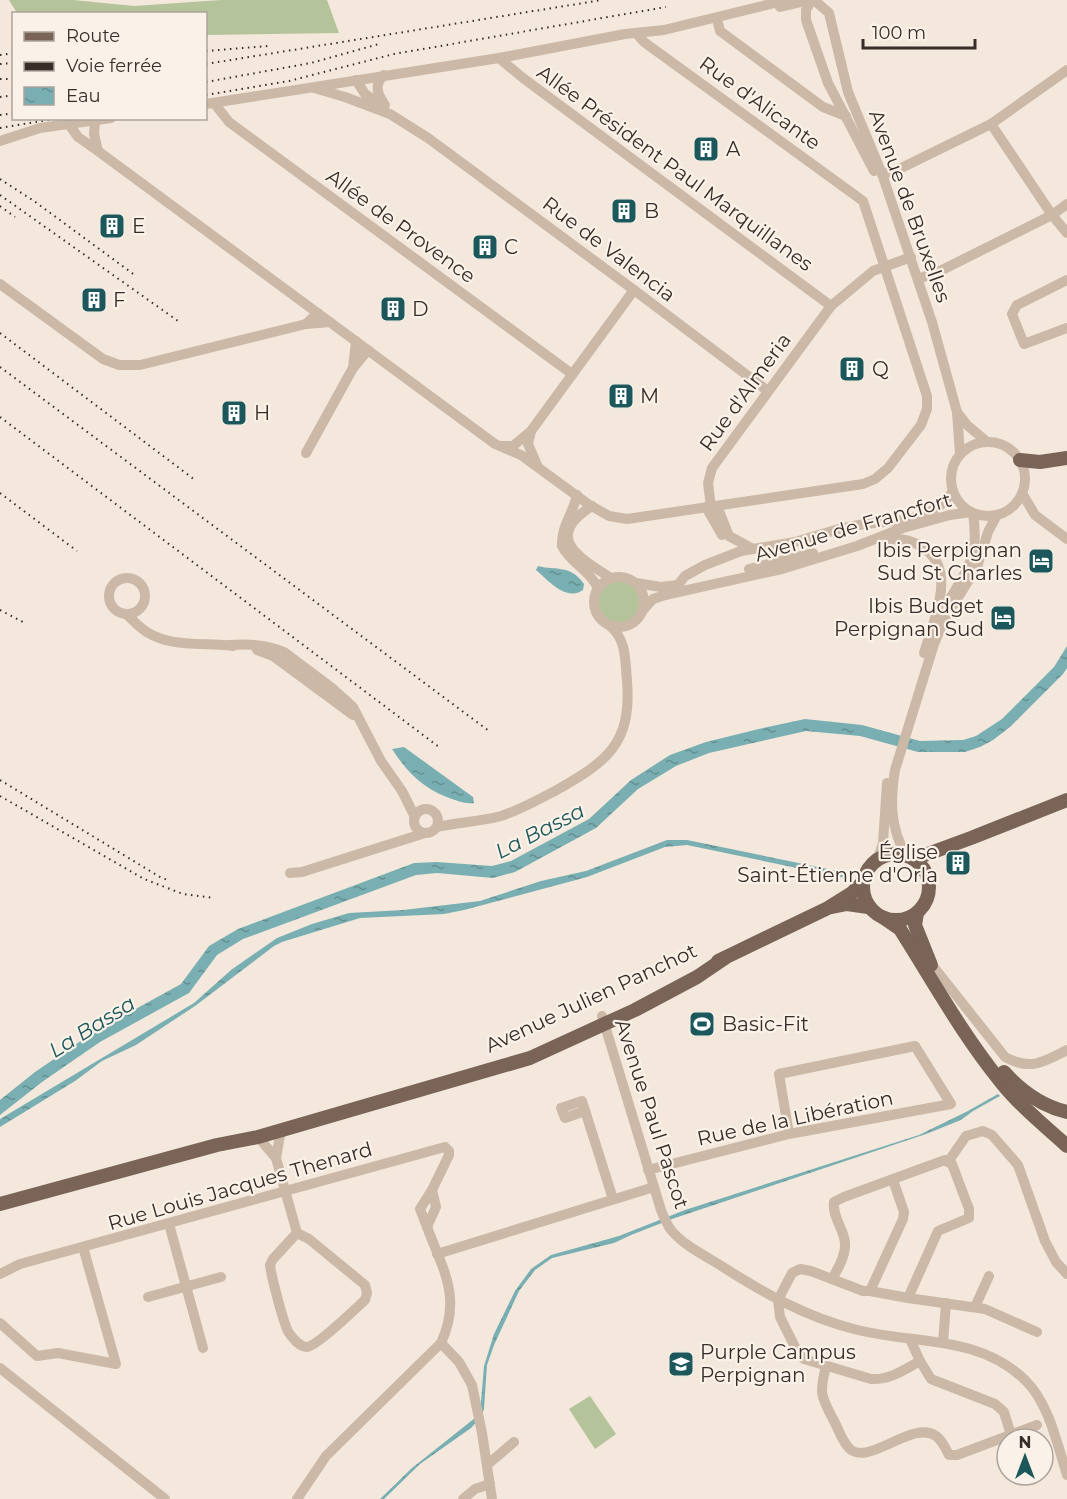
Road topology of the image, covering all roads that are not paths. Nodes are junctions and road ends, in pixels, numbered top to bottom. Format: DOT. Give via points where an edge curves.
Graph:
graph roads {
  1 [pos="762,0"];
  2 [pos="787,0"];
  3 [pos="812,0"];
  4 [pos="718,23"];
  5 [pos="635,36"];
  6 [pos="499,58"];
  7 [pos="1067,70"];
  8 [pos="384,75"];
  9 [pos="353,80"];
  10 [pos="309,87"];
  11 [pos="345,97"];
  12 [pos="210,104"];
  13 [pos="388,111"];
  14 [pos="846,116"];
  15 [pos="100,120"];
  16 [pos="95,121"];
  17 [pos="68,123"];
  18 [pos="992,124"];
  19 [pos="0,141"];
  20 [pos="98,151"];
  21 [pos="882,174"];
  22 [pos="1067,204"];
  23 [pos="891,206"];
  24 [pos="1052,215"];
  25 [pos="1067,233"];
  26 [pos="911,257"];
  27 [pos="885,265"];
  28 [pos="918,279"];
  29 [pos="1067,280"];
  30 [pos="0,284"];
  31 [pos="634,290"];
  32 [pos="831,306"];
  33 [pos="318,313"];
  34 [pos="330,322"];
  35 [pos="306,324"];
  36 [pos="1067,328"];
  37 [pos="356,341"];
  38 [pos="368,350"];
  39 [pos="353,369"];
  40 [pos="572,374"];
  41 [pos="770,387"];
  42 [pos="957,412"];
  43 [pos="531,431"];
  44 [pos="986,441"];
  45 [pos="495,444"];
  46 [pos="306,453"];
  47 [pos="960,454"];
  48 [pos="1067,458"];
  49 [pos="1020,460"];
  50 [pos="537,465"];
  51 [pos="953,490"];
  52 [pos="1022,493"];
  53 [pos="577,495"];
  54 [pos="592,506"];
  55 [pos="711,507"];
  56 [pos="1009,509"];
  57 [pos="972,512"];
  58 [pos="997,514"];
  59 [pos="1035,515"];
  60 [pos="905,520"];
  61 [pos="1067,539"];
  62 [pos="746,549"];
  63 [pos="802,563"];
  64 [pos="611,578"];
  65 [pos="636,583"];
  66 [pos="678,585"];
  67 [pos="598,588"];
  68 [pos="142,607"];
  69 [pos="644,609"];
  70 [pos="126,614"];
  71 [pos="632,624"];
  72 [pos="610,626"];
  73 [pos="152,635"];
  74 [pos="624,646"];
  75 [pos="924,653"];
  76 [pos="904,730"];
  77 [pos="897,754"];
  78 [pos="402,791"];
  79 [pos="1067,800"];
  80 [pos="432,811"];
  81 [pos="414,820"];
  82 [pos="461,821"];
  83 [pos="437,827"];
  84 [pos="425,833"];
  85 [pos="971,838"];
  86 [pos="396,843"];
  87 [pos="910,857"];
  88 [pos="878,859"];
  89 [pos="290,873"];
  90 [pos="927,874"];
  91 [pos="863,882"];
  92 [pos="868,907"];
  93 [pos="828,908"];
  94 [pos="917,913"];
  95 [pos="884,918"];
  96 [pos="929,961"];
  97 [pos="603,1020"];
  98 [pos="1067,1050"];
  99 [pos="585,1111"];
  100 [pos="1067,1112"];
  101 [pos="326,1117"];
  102 [pos="281,1130"];
  103 [pos="789,1134"];
  104 [pos="258,1137"];
  105 [pos="217,1145"];
  106 [pos="1067,1146"];
  107 [pos="276,1158"];
  108 [pos="948,1162"];
  109 [pos="648,1170"];
  110 [pos="893,1180"];
  111 [pos="654,1187"];
  112 [pos="286,1192"];
  113 [pos="613,1199"];
  114 [pos="0,1204"];
  115 [pos="169,1224"];
  116 [pos="297,1233"];
  117 [pos="83,1248"];
  118 [pos="437,1254"];
  119 [pos="0,1274"];
  120 [pos="1067,1274"];
  121 [pos="989,1276"];
  122 [pos="221,1277"];
  123 [pos="832,1279"];
  124 [pos="186,1287"];
  125 [pos="870,1291"];
  126 [pos="148,1297"];
  127 [pos="908,1298"];
  128 [pos="778,1300"];
  129 [pos="946,1303"];
  130 [pos="975,1307"];
  131 [pos="0,1323"];
  132 [pos="1037,1332"];
  133 [pos="910,1339"];
  134 [pos="441,1343"];
  135 [pos="943,1343"];
  136 [pos="203,1348"];
  137 [pos="920,1361"];
  138 [pos="826,1367"];
  139 [pos="0,1368"];
  140 [pos="1037,1425"];
  141 [pos="1008,1427"];
  142 [pos="1032,1427"];
  143 [pos="995,1441"];
  144 [pos="514,1442"];
  145 [pos="487,1464"];
  146 [pos="1067,1475"];
  147 [pos="490,1484"];
  148 [pos="165,1499"];
  149 [pos="297,1499"];
  150 [pos="463,1499"];
  151 [pos="492,1499"];
  1 -- 5 [label="street"];
  2 -- 5 [label="street"];
  3 -- 4 [label="street"];
  3 -- 14 [label="street" via="806,20 828,84"];
  3 -- 21 [label="street, Avenue de Bruxelles" via="829,13 848,92"];
  4 -- 5 [label="street" via="668,36"];
  4 -- 14 [label="street" via="720,31 823,107"];
  5 -- 6 [label="street"];
  5 -- 6 [label="street" via="521,58"];
  5 -- 27 [label="street, Rue d'Alicante" via="863,201"];
  6 -- 8 [label="street"];
  6 -- 32 [label="street, Allée Président Paul Marquillanes"];
  7 -- 18 [label="street"];
  8 -- 9 [label="street"];
  8 -- 13 [label="street" via="377,89"];
  9 -- 10 [label="street"];
  9 -- 11 [label="street" via="345,86"];
  9 -- 13 [label="street"];
  10 -- 11 [label="street"];
  10 -- 12 [label="street"];
  11 -- 13 [label="street"];
  12 -- 40 [label="street, Allée de Provence" via="229,122"];
  13 -- 31 [label="street, Rue de Valencia"];
  14 -- 23 [label="street"];
  15 -- 16 [label="street"];
  16 -- 17 [label="street"];
  16 -- 20 [label="street"];
  17 -- 19 [label="street"];
  17 -- 20 [label="street" via="78,137"];
  18 -- 21 [label="street"];
  18 -- 24 [label="street"];
  20 -- 33 [label="street"];
  21 -- 23 [label="street, Avenue de Bruxelles"];
  22 -- 24 [label="street"];
  23 -- 26 [label="street, Avenue de Bruxelles"];
  24 -- 25 [label="street"];
  24 -- 28 [label="street"];
  26 -- 27 [label="street, Rue d'Almeria"];
  26 -- 28 [label="street, Avenue de Bruxelles"];
  27 -- 32 [label="street, Rue d'Almeria"];
  27 -- 55 [label="street" via="927,396 921,425 888,468 863,484"];
  28 -- 42 [label="street, Avenue de Bruxelles"];
  29 -- 36 [label="street" via="1017,305 1012,314 1024,344"];
  30 -- 35 [label="street" via="102,359 119,364 140,365"];
  31 -- 40 [label="street"];
  31 -- 41 [label="street, Rue de Valencia"];
  32 -- 41 [label="street, Rue d'Almeria"];
  33 -- 34 [label="street"];
  33 -- 35 [label="street"];
  34 -- 35 [label="street"];
  34 -- 37 [label="street"];
  37 -- 38 [label="street"];
  37 -- 39 [label="street"];
  38 -- 39 [label="street"];
  38 -- 45 [label="street"];
  39 -- 46 [label="street"];
  40 -- 43 [label="street"];
  41 -- 55 [label="street, Rue d'Almeria" via="712,468 708,483"];
  42 -- 44 [label="street, Avenue de Bruxelles"];
  42 -- 47 [label="street, Avenue de Bruxelles"];
  43 -- 45 [label="street" via="513,446"];
  43 -- 50 [label="street" via="528,444"];
  44 -- 47 [label="street"];
  44 -- 49 [label="street" via="1006,446"];
  45 -- 50 [label="street"];
  47 -- 51 [label="street" via="951,472"];
  48 -- 49 [label="main road"];
  49 -- 52 [label="street" via="1025,482"];
  50 -- 53 [label="street"];
  51 -- 57 [label="street" via="960,503"];
  51 -- 60 [label="street, Avenue de Francfort" via="938,508"];
  52 -- 56 [label="street"];
  52 -- 59 [label="street"];
  53 -- 54 [label="street"];
  53 -- 67 [label="street" via="562,531 562,546 592,575"];
  54 -- 55 [label="street" via="609,516 627,519"];
  54 -- 64 [label="street" via="568,529 568,543"];
  55 -- 62 [label="street" via="727,542"];
  56 -- 58 [label="street"];
  56 -- 59 [label="street"];
  57 -- 58 [label="street"];
  57 -- 63 [label="street, Avenue de Francfort" via="903,528"];
  57 -- 75 [label="street" via="976,542 972,560"];
  58 -- 76 [label="street" via="977,567 941,627"];
  59 -- 61 [label="street"];
  60 -- 62 [label="street" via="864,524 795,543"];
  60 -- 66 [label="street, Avenue de Francfort" via="809,554"];
  62 -- 66 [label="street" via="705,565 685,576"];
  63 -- 69 [label="street, Avenue de Francfort" via="676,592 653,599"];
  63 -- 75 [label="street" via="903,538 929,551 939,563 942,579"];
  64 -- 65 [label="street" via="624,577"];
  64 -- 67 [label="street"];
  65 -- 66 [label="street, Avenue de Francfort" via="661,588"];
  65 -- 69 [label="street" via="643,595"];
  67 -- 72 [label="street" via="595,609 600,620"];
  68 -- 70 [label="street"];
  68 -- 70 [label="street" via="146,598 144,587 132,578 122,578 113,585 109,596 116,611"];
  68 -- 73 [label="street" via="142,616"];
  69 -- 71 [label="street"];
  70 -- 73 [label="street"];
  71 -- 72 [label="street"];
  71 -- 74 [label="street"];
  72 -- 74 [label="street"];
  73 -- 78 [label="street" via="171,642 263,645 284,652 353,707 381,761"];
  74 -- 82 [label="street" via="628,711 618,741 608,756 582,776 518,810 498,817"];
  75 -- 76 [label="street"];
  76 -- 77 [label="street"];
  77 -- 87 [label="street" via="892,814 899,843"];
  77 -- 88 [label="street" via="885,796 883,843"];
  78 -- 80 [label="street"];
  78 -- 81 [label="street"];
  79 -- 85 [label="main road"];
  80 -- 81 [label="street" via="419,811"];
  80 -- 82 [label="street"];
  80 -- 83 [label="street" via="439,820"];
  81 -- 84 [label="street" via="417,830"];
  81 -- 86 [label="street"];
  82 -- 83 [label="street"];
  83 -- 84 [label="street"];
  84 -- 86 [label="street"];
  85 -- 87 [label="main road"];
  85 -- 90 [label="main road" via="939,856"];
  86 -- 89 [label="street"];
  87 -- 88 [label="main road" via="892,854"];
  87 -- 90 [label="main road"];
  88 -- 91 [label="main road" via="868,868"];
  90 -- 94 [label="main road" via="928,896"];
  91 -- 92 [label="main road"];
  91 -- 93 [label="main road, Avenue Julien Panchot"];
  92 -- 93 [label="main road, Avenue Julien Panchot" via="847,904"];
  92 -- 95 [label="main road"];
  93 -- 97 [label="main road, Avenue Julien Panchot"];
  94 -- 95 [label="main road" via="895,921"];
  94 -- 96 [label="main road" via="915,925"];
  95 -- 106 [label="main road" via="900,929 963,1032 1002,1084"];
  96 -- 98 [label="street" via="1005,1058 1031,1066"];
  96 -- 100 [label="main road" via="968,1026 1007,1075 1024,1092"];
  97 -- 101 [label="main road, Avenue Julien Panchot" via="473,1074"];
  97 -- 109 [label="street, Avenue Paul Pascot"];
  99 -- 113 [label="street"];
  101 -- 102 [label="main road, Avenue Julien Panchot"];
  101 -- 105 [label="main road, Avenue Julien Panchot" via="291,1122"];
  102 -- 104 [label="main road, Avenue Julien Panchot"];
  102 -- 107 [label="street"];
  103 -- 103 [label="street, Rue de la Libération" via="951,1104 915,1046 778,1074"];
  103 -- 109 [label="street, Rue de la Libération"];
  104 -- 105 [label="main road, Avenue Julien Panchot"];
  104 -- 107 [label="street"];
  105 -- 114 [label="main road, Avenue Julien Panchot"];
  107 -- 112 [label="street"];
  108 -- 110 [label="street"];
  108 -- 120 [label="street" via="966,1136 983,1131 992,1135 1018,1165 1045,1241"];
  108 -- 127 [label="street" via="969,1209 969,1218 938,1231"];
  109 -- 111 [label="street, Avenue Paul Pascot"];
  110 -- 123 [label="street" via="834,1202 845,1242 844,1254"];
  110 -- 125 [label="street" via="903,1219"];
  111 -- 113 [label="street"];
  111 -- 128 [label="street, Avenue Paul Pascot" via="670,1229 682,1240"];
  112 -- 115 [label="street, Rue Louis Jacques Thenard"];
  112 -- 116 [label="street"];
  112 -- 118 [label="street, Rue Louis Jacques Thenard" via="445,1148 449,1155 420,1209"];
  113 -- 118 [label="street"];
  115 -- 117 [label="street, Rue Louis Jacques Thenard"];
  115 -- 124 [label="street"];
  116 -- 116 [label="street" via="270,1265 288,1331 306,1347 315,1344 365,1300 367,1293 365,1285"];
  117 -- 119 [label="street, Rue Louis Jacques Thenard" via="20,1264"];
  117 -- 131 [label="street" via="116,1364 58,1353 37,1356"];
  118 -- 134 [label="street, Rue Louis Jacques Thenard" via="452,1305"];
  121 -- 130 [label="street"];
  122 -- 124 [label="street"];
  123 -- 125 [label="street"];
  123 -- 128 [label="street" via="800,1269 792,1273"];
  124 -- 126 [label="street"];
  124 -- 136 [label="street"];
  125 -- 127 [label="street"];
  127 -- 129 [label="street"];
  128 -- 133 [label="street, Avenue Paul Pascot" via="854,1329"];
  128 -- 138 [label="street" via="780,1317 798,1353"];
  129 -- 130 [label="street"];
  129 -- 135 [label="street"];
  130 -- 132 [label="street"];
  133 -- 135 [label="street, Avenue Paul Pascot"];
  133 -- 137 [label="street"];
  134 -- 145 [label="street" via="459,1362 472,1385"];
  134 -- 149 [label="street" via="326,1456"];
  135 -- 146 [label="street, Avenue Paul Pascot" via="986,1353 1027,1381 1040,1399"];
  137 -- 138 [label="street" via="881,1380"];
  137 -- 141 [label="street" via="931,1379 1002,1409"];
  138 -- 143 [label="street" via="822,1398 849,1449 858,1453 927,1432 937,1437 950,1455"];
  139 -- 148 [label="street"];
  140 -- 142 [label="street"];
  144 -- 145 [label="street"];
  145 -- 147 [label="street"];
  147 -- 150 [label="street"];
  147 -- 151 [label="street"];
}
